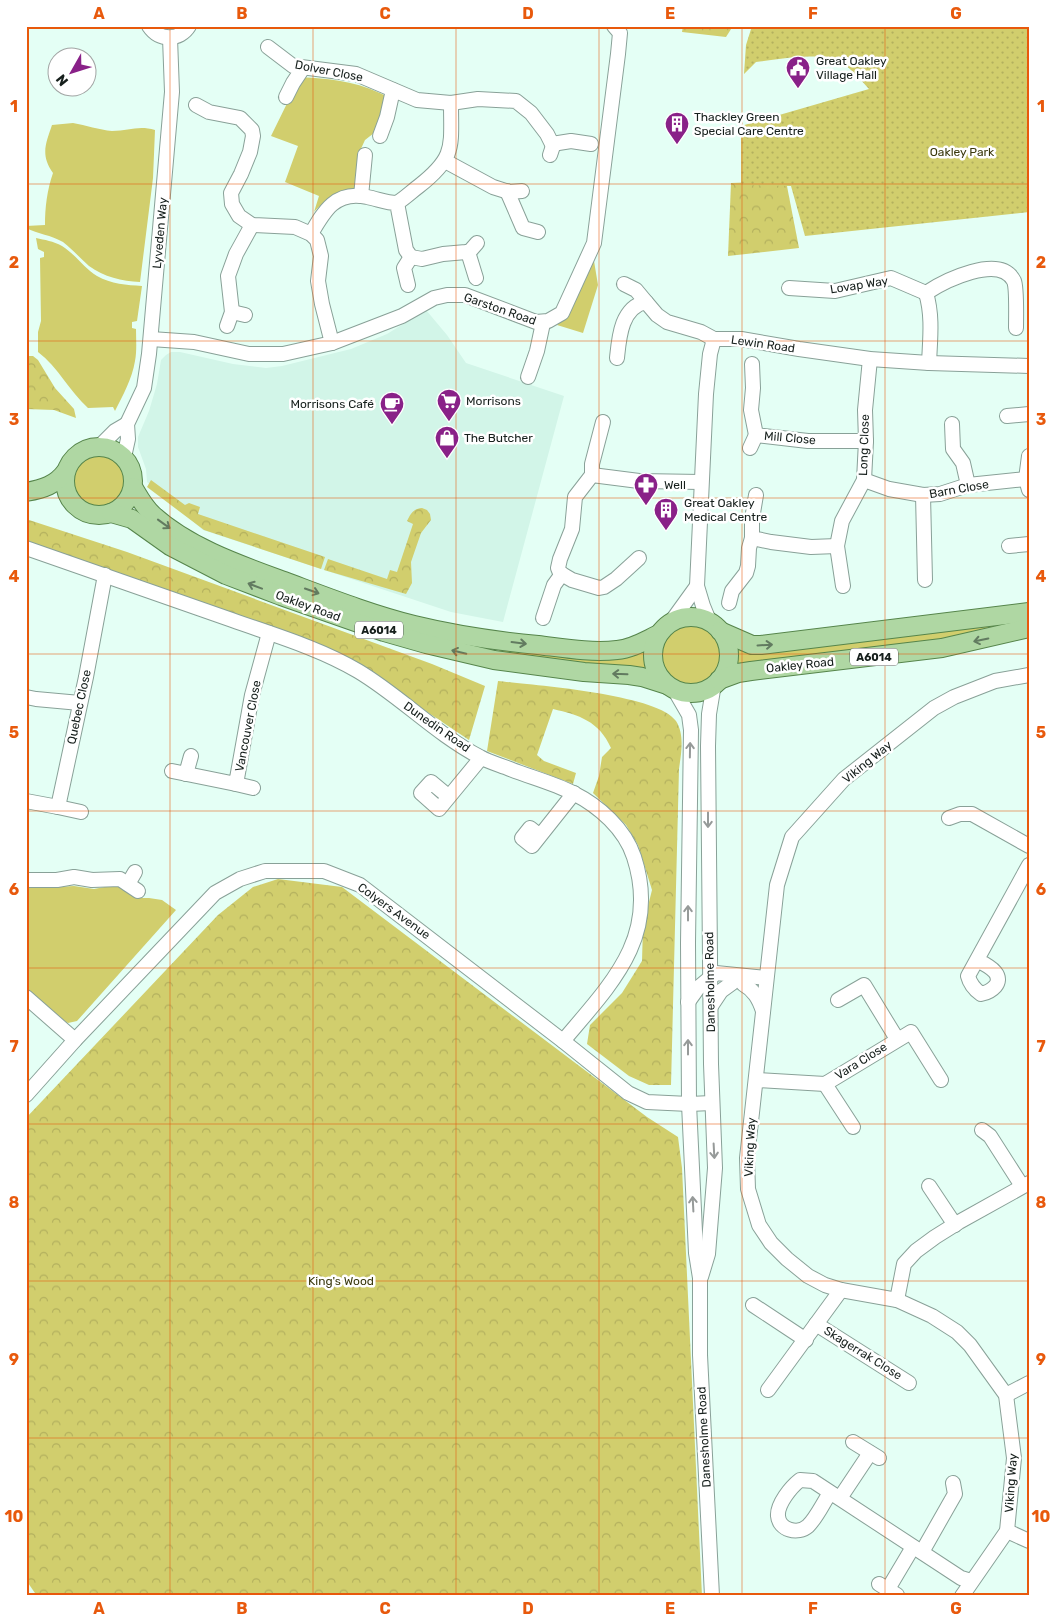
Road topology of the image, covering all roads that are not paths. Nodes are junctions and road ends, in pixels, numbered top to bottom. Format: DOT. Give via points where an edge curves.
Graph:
graph roads {
  1 [pos="149,26"];
  2 [pos="189,26"];
  3 [pos="614,26"];
  4 [pos="170,38"];
  5 [pos="276,49"];
  6 [pos="303,68"];
  7 [pos="393,90"];
  8 [pos="286,97"];
  9 [pos="450,103"];
  10 [pos="196,104"];
  11 [pos="380,136"];
  12 [pos="591,144"];
  13 [pos="365,155"];
  14 [pos="445,161"];
  15 [pos="507,191"];
  16 [pos="522,191"];
  17 [pos="361,196"];
  18 [pos="397,203"];
  19 [pos="252,225"];
  20 [pos="538,232"];
  21 [pos="311,234"];
  22 [pos="411,257"];
  23 [pos="476,278"];
  24 [pos="624,284"];
  25 [pos="408,285"];
  26 [pos="789,288"];
  27 [pos="926,293"];
  28 [pos="646,302"];
  29 [pos="543,323"];
  30 [pos="1020,323"];
  31 [pos="227,326"];
  32 [pos="151,339"];
  33 [pos="714,339"];
  34 [pos="332,343"];
  35 [pos="616,358"];
  36 [pos="870,359"];
  37 [pos="929,363"];
  38 [pos="752,364"];
  39 [pos="1029,366"];
  40 [pos="528,377"];
  41 [pos="1029,414"];
  42 [pos="1007,416"];
  43 [pos="602,422"];
  44 [pos="127,424"];
  45 [pos="952,424"];
  46 [pos="866,441"];
  47 [pos="99,447"];
  48 [pos="1029,456"];
  49 [pos="124,457"];
  50 [pos="66,471"];
  51 [pos="592,475"];
  52 [pos="864,480"];
  53 [pos="701,482"];
  54 [pos="968,485"];
  55 [pos="1027,485"];
  56 [pos="133,487"];
  57 [pos="34,491"];
  58 [pos="756,495"];
  59 [pos="923,495"];
  60 [pos="74,504"];
  61 [pos="111,513"];
  62 [pos="752,538"];
  63 [pos="1029,544"];
  64 [pos="837,546"];
  65 [pos="1009,546"];
  66 [pos="26,548"];
  67 [pos="639,558"];
  68 [pos="562,574"];
  69 [pos="105,575"];
  70 [pos="924,580"];
  71 [pos="697,586"];
  72 [pos="843,586"];
  73 [pos="729,603"];
  74 [pos="1029,612"];
  75 [pos="543,618"];
  76 [pos="715,627"];
  77 [pos="665,628"];
  78 [pos="1029,628"];
  79 [pos="269,633"];
  80 [pos="1029,675"];
  81 [pos="717,682"];
  82 [pos="671,687"];
  83 [pos="26,697"];
  84 [pos="80,703"];
  85 [pos="191,756"];
  86 [pos="481,758"];
  87 [pos="236,784"];
  88 [pos="253,788"];
  89 [pos="574,793"];
  90 [pos="449,797"];
  91 [pos="26,801"];
  92 [pos="58,807"];
  93 [pos="81,812"];
  94 [pos="949,818"];
  95 [pos="540,836"];
  96 [pos="1029,846"];
  97 [pos="1029,865"];
  98 [pos="26,880"];
  99 [pos="134,882"];
  100 [pos="1024,887"];
  101 [pos="710,947"];
  102 [pos="770,948"];
  103 [pos="977,960"];
  104 [pos="688,962"];
  105 [pos="710,978"];
  106 [pos="738,979"];
  107 [pos="766,982"];
  108 [pos="26,997"];
  109 [pos="838,1000"];
  110 [pos="688,1002"];
  111 [pos="711,1006"];
  112 [pos="763,1012"];
  113 [pos="897,1039"];
  114 [pos="75,1040"];
  115 [pos="563,1041"];
  116 [pos="934,1077"];
  117 [pos="756,1080"];
  118 [pos="825,1084"];
  119 [pos="26,1095"];
  120 [pos="712,1103"];
  121 [pos="689,1104"];
  122 [pos="853,1128"];
  123 [pos="982,1130"];
  124 [pos="1025,1185"];
  125 [pos="929,1186"];
  126 [pos="955,1225"];
  127 [pos="700,1278"];
  128 [pos="841,1290"];
  129 [pos="897,1300"];
  130 [pos="753,1305"];
  131 [pos="816,1324"];
  132 [pos="806,1340"];
  133 [pos="909,1382"];
  134 [pos="1029,1383"];
  135 [pos="768,1390"];
  136 [pos="1006,1395"];
  137 [pos="853,1442"];
  138 [pos="953,1483"];
  139 [pos="1007,1531"];
  140 [pos="1029,1541"];
  141 [pos="917,1549"];
  142 [pos="971,1581"];
  143 [pos="888,1589"];
  144 [pos="712,1596"];
  145 [pos="962,1596"];
  1 -- 4 [label="street" via="157,34"];
  2 -- 4 [label="street" via="180,35"];
  3 -- 29 [label="street, Garston Road" via="620,33 619,46 594,243 562,313"];
  4 -- 32 [label="street, Lyveden Way" via="172,92"];
  5 -- 6 [label="street, Dolver Close" via="293,66"];
  6 -- 7 [label="street, Dolver Close" via="356,74"];
  6 -- 8 [label="street"];
  7 -- 9 [label="street, Dolver Close" via="417,100"];
  7 -- 11 [label="street"];
  9 -- 12 [label="street, Dolver Close" via="478,99 516,101 531,113 551,149 571,141"];
  9 -- 14 [label="street" via="451,139"];
  10 -- 19 [label="street" via="209,112 240,118 260,136 233,186 230,198 239,216"];
  13 -- 17 [label="street"];
  14 -- 15 [label="street"];
  14 -- 18 [label="street"];
  15 -- 16 [label="street"];
  15 -- 20 [label="street" via="523,228"];
  17 -- 18 [label="street"];
  17 -- 21 [label="street" via="349,196 334,202"];
  18 -- 22 [label="street" via="406,250"];
  19 -- 21 [label="street" via="295,227"];
  19 -- 31 [label="street" via="228,276 239,314"];
  21 -- 34 [label="street" via="317,240 321,256 318,281"];
  22 -- 23 [label="street" via="422,258 472,247"];
  22 -- 25 [label="street" via="404,268"];
  24 -- 28 [label="street" via="636,290"];
  26 -- 27 [label="street, Lovap Way" via="835,291 891,278"];
  27 -- 30 [label="street" via="960,275 1004,270 1014,282"];
  27 -- 37 [label="street" via="931,319"];
  28 -- 33 [label="street" via="667,322"];
  28 -- 35 [label="street" via="634,307 624,321"];
  29 -- 34 [label="street, Garston Road" via="464,295 447,295"];
  29 -- 40 [label="street"];
  32 -- 34 [label="street, Garston Road" via="194,342 267,355"];
  32 -- 44 [label="street, Lyveden Way" via="144,388"];
  33 -- 36 [label="street, Lewin Road" via="741,339"];
  33 -- 53 [label="street, Lewin Road" via="706,394"];
  36 -- 37 [label="street, Lewin Road"];
  36 -- 46 [label="street, Long Close" via="865,410"];
  37 -- 39 [label="street, Lewin Road"];
  38 -- 46 [label="street, Mill Close" via="753,441"];
  41 -- 42 [label="street"];
  43 -- 51 [label="street"];
  44 -- 47 [label="street, Lyveden Way"];
  44 -- 49 [label="street, Lyveden Way"];
  45 -- 54 [label="street" via="953,450 963,463"];
  46 -- 52 [label="street, Long Close"];
  47 -- 49 [label="main road" via="117,451"];
  47 -- 50 [label="main road" via="88,448 78,454"];
  48 -- 55 [label="street"];
  49 -- 56 [label="main road" via="130,466"];
  50 -- 57 [label="main road" via="61,478"];
  50 -- 60 [label="main road" via="66,488"];
  51 -- 53 [label="street" via="639,481"];
  51 -- 68 [label="street" via="575,497 571,534 558,568"];
  52 -- 59 [label="street, Barn Close" via="888,489"];
  52 -- 64 [label="street, Long Close" via="842,521"];
  53 -- 71 [label="street, Lewin Road"];
  54 -- 55 [label="street, Barn Close"];
  54 -- 59 [label="street, Barn Close" via="940,494"];
  56 -- 61 [label="main road" via="129,498"];
  56 -- 77 [label="main road, Oakley Road / A6014, one-way" via="153,515 197,545 242,566 406,622 490,640 616,651 631,648"];
  57 -- 60 [label="main road"];
  58 -- 62 [label="street"];
  59 -- 70 [label="street"];
  60 -- 61 [label="main road" via="91,514"];
  82 -- 61 [label="main road, Oakley Road / A6014, one-way" via="629,675 494,660 384,632 226,575 170,546 132,519"];
  62 -- 64 [label="street" via="811,547"];
  62 -- 73 [label="street" via="746,573 732,591"];
  63 -- 65 [label="street"];
  64 -- 72 [label="street, Long Close"];
  66 -- 69 [label="street, Dunedin Road"];
  67 -- 68 [label="street" via="604,587 572,580"];
  68 -- 75 [label="street" via="554,585"];
  69 -- 79 [label="street, Dunedin Road"];
  69 -- 84 [label="street, Quebec Close"];
  71 -- 76 [label="street, Lewin Road" via="703,606"];
  71 -- 77 [label="street"];
  76 -- 74 [label="main road, Oakley Road / A6014, one-way" via="761,646"];
  76 -- 77 [label="main road" via="691,617 681,618"];
  76 -- 81 [label="main road" via="728,650 725,671"];
  77 -- 82 [label="main road" via="654,650 654,666"];
  78 -- 81 [label="main road, Oakley Road / A6014, one-way" via="942,648 751,671"];
  79 -- 86 [label="street, Dunedin Road" via="358,671"];
  79 -- 87 [label="street, Vancouver Close" via="252,695"];
  80 -- 102 [label="street, Viking Way" via="995,681 934,708 844,779 792,837 777,885"];
  81 -- 82 [label="main road" via="695,693"];
  81 -- 101 [label="street, Danesholme Road, one-way" via="709,714 708,746"];
  104 -- 82 [label="street, Danesholme Road, one-way" via="691,730 689,715"];
  83 -- 84 [label="street"];
  84 -- 92 [label="street, Quebec Close"];
  85 -- 87 [label="street, Vancouver Close" via="179,772"];
  86 -- 89 [label="street, Dunedin Road"];
  86 -- 90 [label="street"];
  87 -- 88 [label="street"];
  89 -- 95 [label="street"];
  89 -- 115 [label="street, Dunedin Road" via="603,813 628,842 641,883 642,903 634,942 625,962"];
  91 -- 92 [label="street"];
  92 -- 93 [label="street"];
  94 -- 96 [label="street" via="972,814"];
  97 -- 100 [label="street"];
  98 -- 99 [label="street" via="74,877"];
  100 -- 103 [label="street"];
  101 -- 105 [label="street, Danesholme Road"];
  101 -- 106 [label="street"];
  102 -- 106 [label="street" via="756,966"];
  102 -- 107 [label="street, Viking Way"];
  104 -- 105 [label="street"];
  104 -- 110 [label="street, Danesholme Road"];
  105 -- 106 [label="street" via="716,973"];
  105 -- 110 [label="street"];
  105 -- 111 [label="street, Danesholme Road"];
  106 -- 107 [label="street"];
  106 -- 111 [label="street" via="722,991"];
  106 -- 112 [label="street" via="756,995"];
  107 -- 112 [label="street, Viking Way"];
  108 -- 114 [label="street"];
  109 -- 113 [label="street, Vara Close" via="864,985"];
  121 -- 110 [label="street, Danesholme Road, one-way"];
  111 -- 120 [label="street, Danesholme Road"];
  112 -- 117 [label="street, Viking Way"];
  113 -- 116 [label="street, Vara Close" via="910,1032"];
  113 -- 118 [label="street, Vara Close"];
  114 -- 115 [label="street, Colyers Avenue" via="215,893 240,879 265,871 324,871 360,885"];
  114 -- 119 [label="street, Colyers Avenue"];
  115 -- 121 [label="street, Colyers Avenue" via="628,1093 648,1102"];
  117 -- 118 [label="street, Vara Close"];
  117 -- 128 [label="street, Viking Way" via="747,1175 759,1225 771,1243 808,1276"];
  118 -- 122 [label="street, Vara Close"];
  120 -- 121 [label="street, Colyers Avenue"];
  120 -- 127 [label="street, Danesholme Road, one-way" via="715,1168 708,1254"];
  127 -- 121 [label="street, Danesholme Road, one-way"];
  123 -- 124 [label="street" via="990,1136"];
  124 -- 126 [label="street"];
  125 -- 126 [label="street"];
  126 -- 129 [label="street" via="916,1251 904,1264"];
  127 -- 144 [label="street, Danesholme Road" via="700,1355"];
  128 -- 129 [label="street, Viking Way"];
  128 -- 131 [label="street, Skagerrak Close"];
  129 -- 136 [label="street, Viking Way" via="957,1332 982,1360"];
  130 -- 132 [label="street, Skagerrak Close"];
  131 -- 132 [label="street, Skagerrak Close"];
  131 -- 133 [label="street, Skagerrak Close"];
  132 -- 135 [label="street, Skagerrak Close"];
  134 -- 136 [label="street"];
  136 -- 139 [label="street, Viking Way" via="1014,1458"];
  137 -- 141 [label="street" via="874,1455 835,1495"];
  138 -- 141 [label="street" via="955,1494"];
  139 -- 140 [label="street"];
  139 -- 142 [label="street, Viking Way"];
  141 -- 142 [label="street" via="961,1578"];
  141 -- 143 [label="street"];
  142 -- 145 [label="street, Viking Way"];
}
